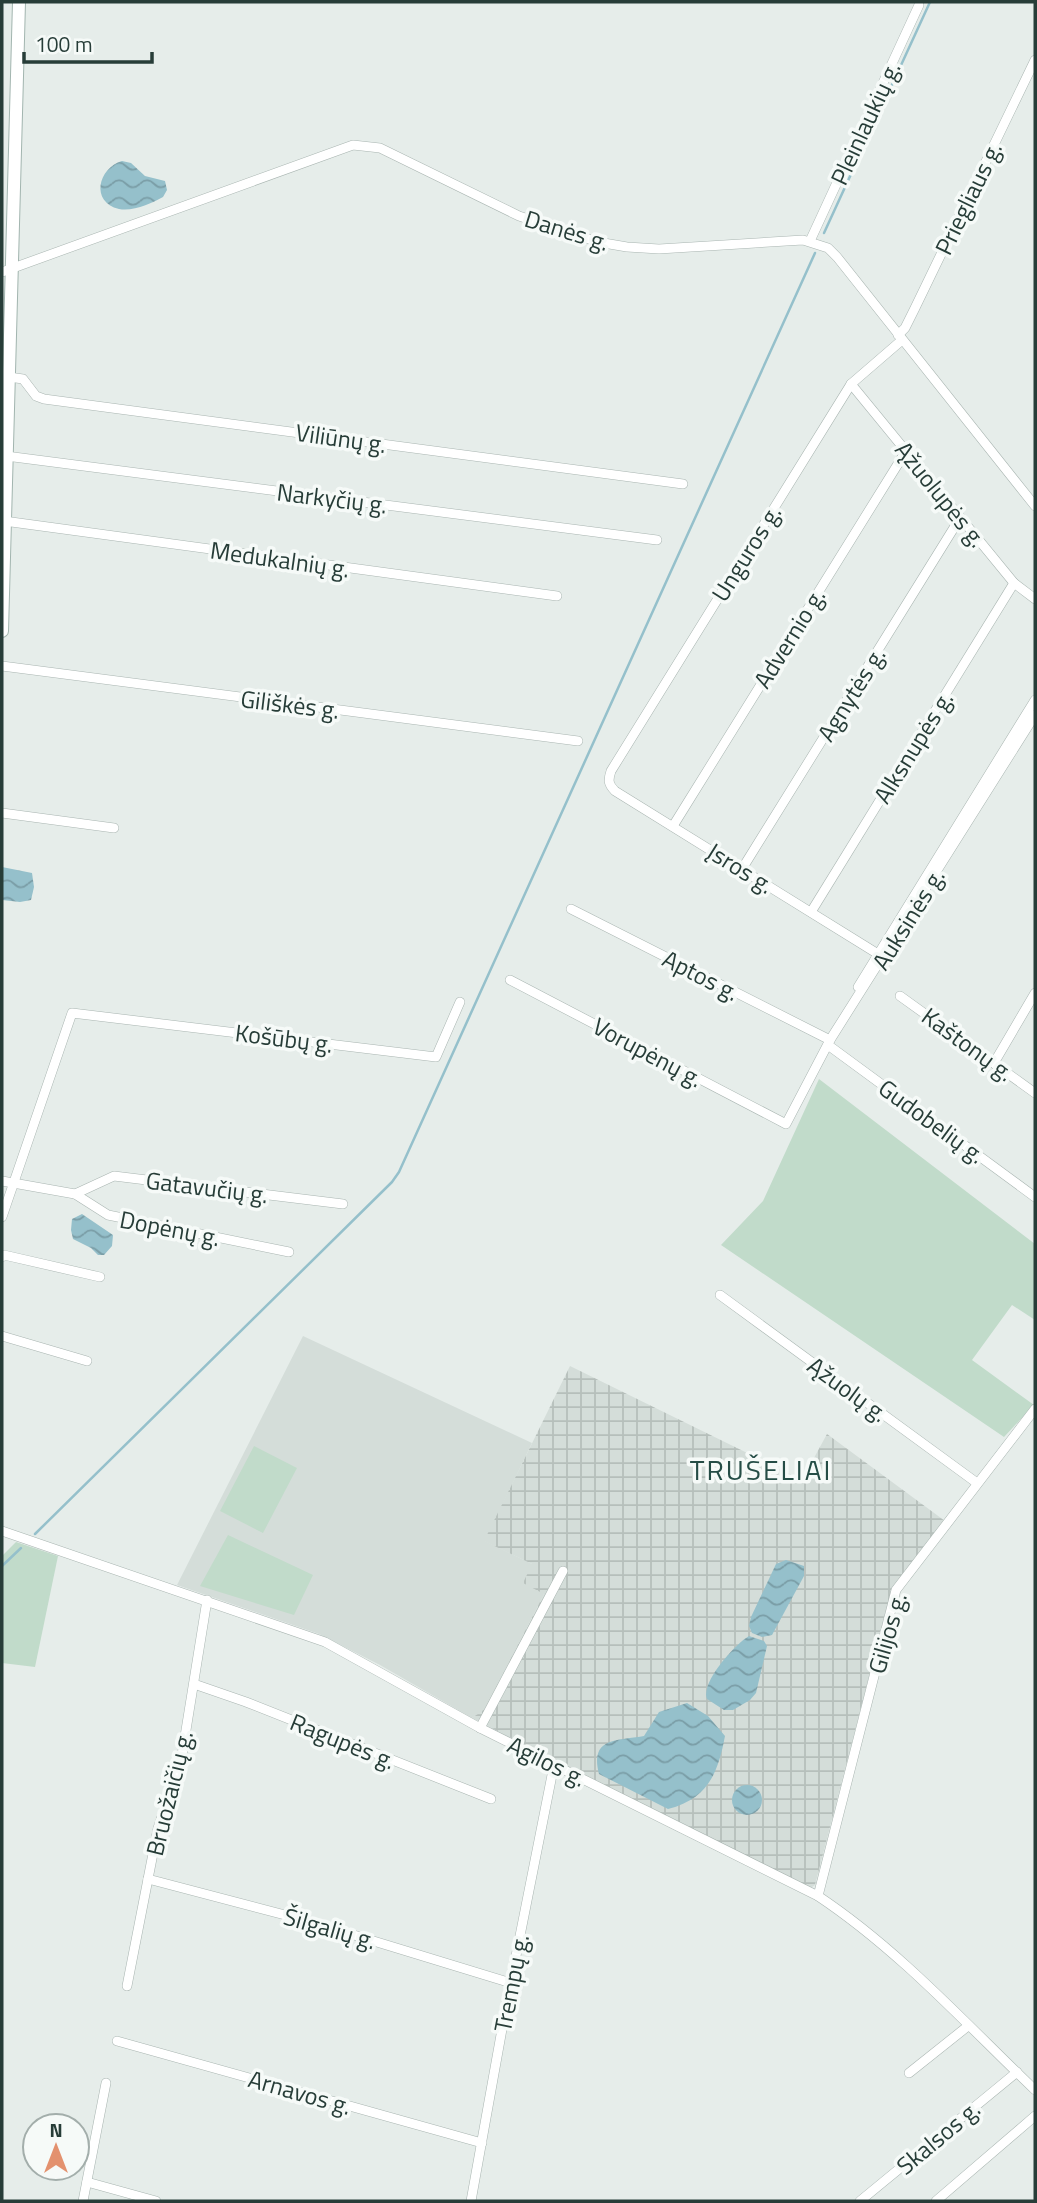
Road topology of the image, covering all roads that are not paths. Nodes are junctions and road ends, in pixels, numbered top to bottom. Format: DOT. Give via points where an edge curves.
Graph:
graph roads {
  1 [pos="19,2"];
  2 [pos="919,5"];
  3 [pos="1035,60"];
  4 [pos="810,241"];
  5 [pos="6,271"];
  6 [pos="900,337"];
  7 [pos="9,377"];
  8 [pos="851,384"];
  9 [pos="906,450"];
  10 [pos="6,456"];
  11 [pos="683,484"];
  12 [pos="1035,504"];
  13 [pos="960,518"];
  14 [pos="4,521"];
  15 [pos="657,540"];
  16 [pos="1014,583"];
  17 [pos="557,596"];
  18 [pos="1035,599"];
  19 [pos="2,631"];
  20 [pos="2,666"];
  21 [pos="1035,700"];
  22 [pos="1035,715"];
  23 [pos="578,741"];
  24 [pos="608,779"];
  25 [pos="2,813"];
  26 [pos="673,826"];
  27 [pos="114,828"];
  28 [pos="742,869"];
  29 [pos="571,909"];
  30 [pos="811,912"];
  31 [pos="878,954"];
  32 [pos="510,979"];
  33 [pos="858,987"];
  34 [pos="1035,993"];
  35 [pos="900,996"];
  36 [pos="460,1002"];
  37 [pos="829,1043"];
  38 [pos="994,1063"];
  39 [pos="1035,1093"];
  40 [pos="786,1124"];
  41 [pos="2,1181"];
  42 [pos="14,1184"];
  43 [pos="75,1194"];
  44 [pos="1035,1197"];
  45 [pos="343,1204"];
  46 [pos="2,1217"];
  47 [pos="289,1252"];
  48 [pos="2,1257"];
  49 [pos="100,1277"];
  50 [pos="720,1295"];
  51 [pos="2,1336"];
  52 [pos="87,1361"];
  53 [pos="1035,1409"];
  54 [pos="977,1483"];
  55 [pos="2,1531"];
  56 [pos="563,1571"];
  57 [pos="207,1600"];
  58 [pos="194,1684"];
  59 [pos="480,1728"];
  60 [pos="554,1765"];
  61 [pos="491,1799"];
  62 [pos="148,1879"];
  63 [pos="818,1896"];
  64 [pos="511,1983"];
  65 [pos="127,1986"];
  66 [pos="968,2026"];
  67 [pos="117,2041"];
  68 [pos="1017,2072"];
  69 [pos="909,2073"];
  70 [pos="106,2083"];
  71 [pos="1035,2090"];
  72 [pos="1035,2116"];
  73 [pos="482,2143"];
  74 [pos="91,2161"];
  75 [pos="87,2182"];
  76 [pos="83,2201"];
  77 [pos="156,2201"];
  78 [pos="471,2201"];
  79 [pos="860,2201"];
  80 [pos="936,2201"];
  1 -- 5 [label="main road"];
  2 -- 4 [label="street, Pleinlaukių g."];
  3 -- 6 [label="street, Priegliaus g."];
  4 -- 5 [label="street, Danės g." via="659,249 598,242 519,216 380,148 353,145"];
  4 -- 6 [label="street" via="837,257"];
  5 -- 7 [label="main road"];
  6 -- 8 [label="street, Unguros g."];
  6 -- 12 [label="street"];
  7 -- 10 [label="main road"];
  7 -- 11 [label="street, Viliūnų g." via="23,379 44,399"];
  8 -- 9 [label="street, Ąžuolupės g."];
  8 -- 24 [label="street, Unguros g."];
  9 -- 13 [label="street, Ąžuolupės g."];
  9 -- 26 [label="street, Advernio g."];
  10 -- 14 [label="main road"];
  10 -- 15 [label="street, Narkyčių g."];
  13 -- 16 [label="street, Ąžuolupės g."];
  13 -- 28 [label="street, Agnytės g."];
  14 -- 17 [label="street, Medukalnių g."];
  14 -- 19 [label="main road"];
  16 -- 18 [label="street, Ąžuolupės g."];
  16 -- 30 [label="street, Alksnupės g."];
  20 -- 23 [label="street, Giliškės g."];
  21 -- 31 [label="street"];
  22 -- 37 [label="street, Auksinės g."];
  24 -- 26 [label="street, Įsros g." via="615,791"];
  25 -- 27 [label="street"];
  26 -- 28 [label="street, Įsros g."];
  28 -- 30 [label="street, Įsros g."];
  29 -- 37 [label="street, Aptos g."];
  30 -- 31 [label="street, Įsros g."];
  31 -- 33 [label="street"];
  32 -- 40 [label="street, Vorupėnų g."];
  34 -- 38 [label="street"];
  35 -- 38 [label="street, Kaštonų g."];
  36 -- 42 [label="street, Košūbų g." via="436,1057 72,1013"];
  37 -- 40 [label="street, Auksinės g."];
  37 -- 44 [label="street, Gudobelių g."];
  38 -- 39 [label="street, Kaštonų g."];
  41 -- 42 [label="street, Dopėnų g."];
  42 -- 43 [label="street, Dopėnų g."];
  42 -- 46 [label="street"];
  43 -- 45 [label="street, Gatavučių g." via="114,1176"];
  43 -- 47 [label="street, Dopėnų g." via="108,1215"];
  48 -- 49 [label="street"];
  50 -- 54 [label="street, Ąžuolų g."];
  51 -- 52 [label="street"];
  53 -- 54 [label="street, Gilijos g."];
  54 -- 63 [label="street, Gilijos g." via="896,1590"];
  55 -- 57 [label="street, Agilos g."];
  56 -- 59 [label="street"];
  57 -- 58 [label="street, Bruožaičių g."];
  57 -- 59 [label="street, Agilos g." via="325,1642"];
  58 -- 61 [label="street, Ragupės g."];
  58 -- 62 [label="street, Bruožaičių g." via="181,1761 162,1813"];
  59 -- 60 [label="street, Agilos g."];
  60 -- 63 [label="street, Agilos g."];
  60 -- 64 [label="street, Trempų g."];
  62 -- 64 [label="street, Šilgalių g." via="308,1921"];
  62 -- 65 [label="street, Bruožaičių g."];
  63 -- 66 [label="street, Agilos g." via="886,1947"];
  64 -- 73 [label="street, Trempų g."];
  66 -- 68 [label="street, Agilos g."];
  66 -- 69 [label="street"];
  67 -- 73 [label="street, Arnavos g."];
  68 -- 71 [label="street, Agilos g."];
  68 -- 79 [label="street, Skalsos g."];
  70 -- 74 [label="street"];
  72 -- 80 [label="street"];
  73 -- 78 [label="street, Trempų g."];
  75 -- 76 [label="street"];
  75 -- 77 [label="street"];
}
